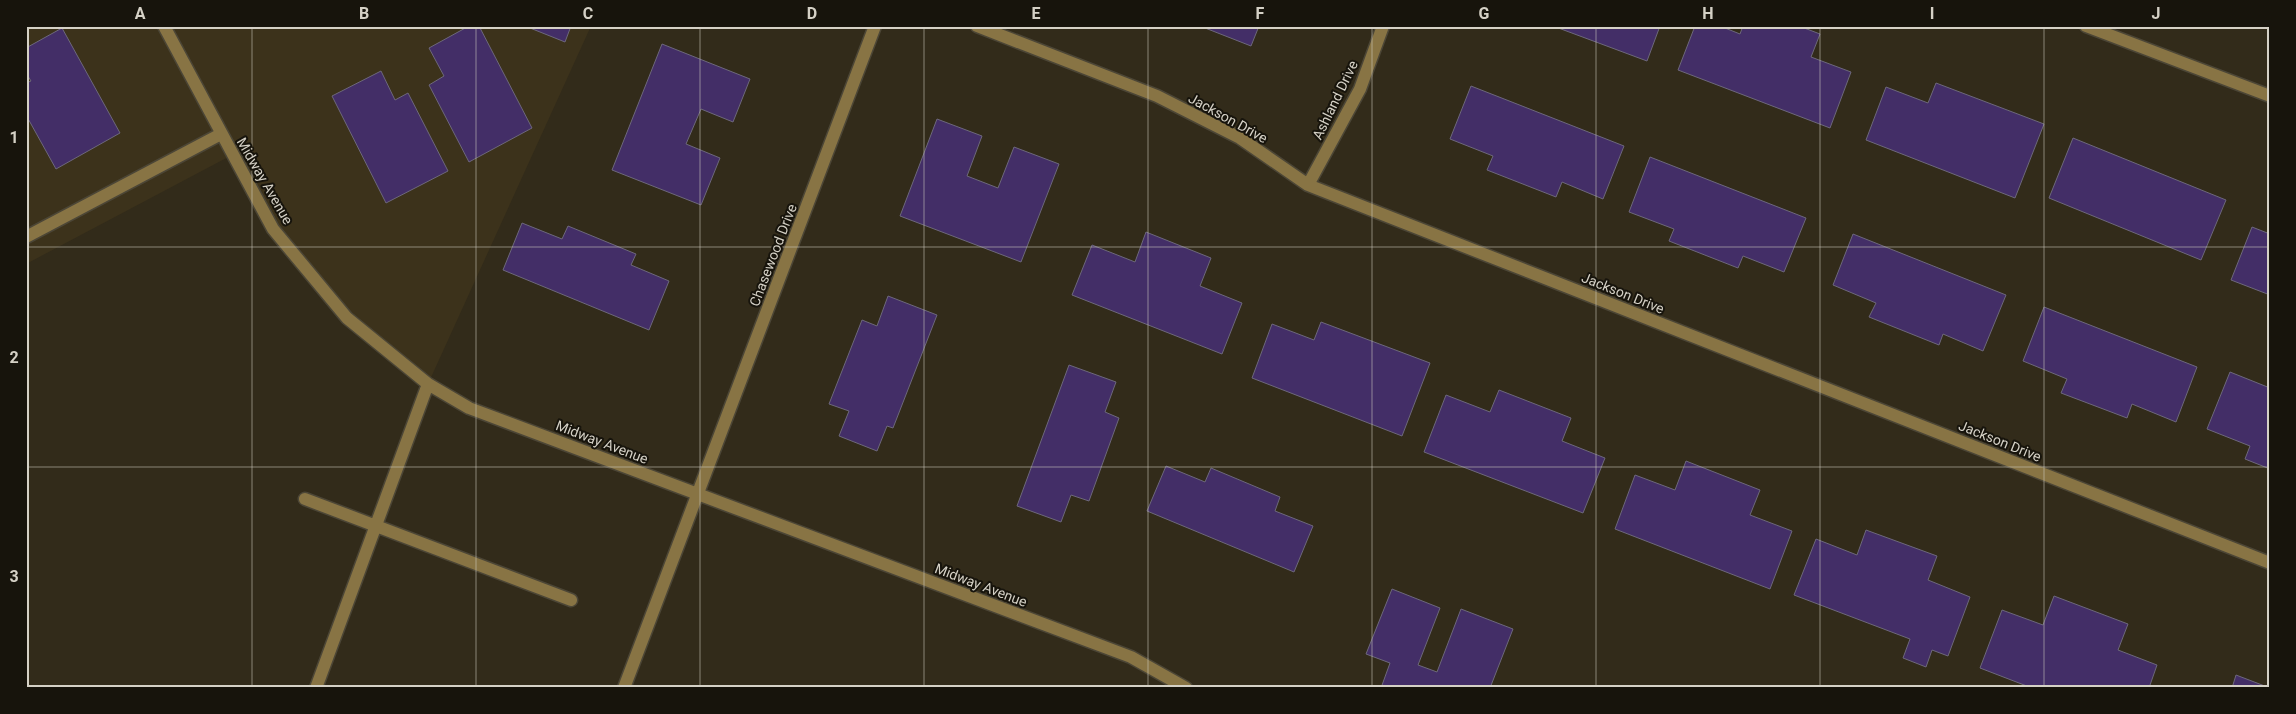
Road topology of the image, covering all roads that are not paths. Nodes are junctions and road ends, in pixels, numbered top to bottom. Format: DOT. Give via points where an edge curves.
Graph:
graph roads {
  1 [pos="164,26"];
  2 [pos="875,26"];
  3 [pos="977,26"];
  4 [pos="1383,26"];
  5 [pos="2086,26"];
  6 [pos="2270,96"];
  7 [pos="221,134"];
  8 [pos="1308,185"];
  9 [pos="26,237"];
  10 [pos="428,384"];
  11 [pos="698,494"];
  12 [pos="305,499"];
  13 [pos="376,526"];
  14 [pos="2270,563"];
  15 [pos="571,600"];
  16 [pos="316,688"];
  17 [pos="624,688"];
  18 [pos="1186,688"];
  1 -- 7 [label="street, Midway Avenue"];
  2 -- 11 [label="street, Chasewood Drive"];
  3 -- 8 [label="street, Jackson Drive" via="1157,96 1240,138"];
  4 -- 8 [label="street, Ashland Drive" via="1360,89"];
  5 -- 6 [label="street"];
  7 -- 9 [label="street"];
  7 -- 10 [label="street, Midway Avenue" via="273,229 347,318"];
  8 -- 14 [label="street, Jackson Drive"];
  10 -- 11 [label="street, Midway Avenue" via="468,408"];
  10 -- 13 [label="street"];
  11 -- 17 [label="street, Chasewood Drive"];
  11 -- 18 [label="street, Midway Avenue" via="1130,657"];
  12 -- 13 [label="street"];
  13 -- 15 [label="street"];
  13 -- 16 [label="street"];
}
